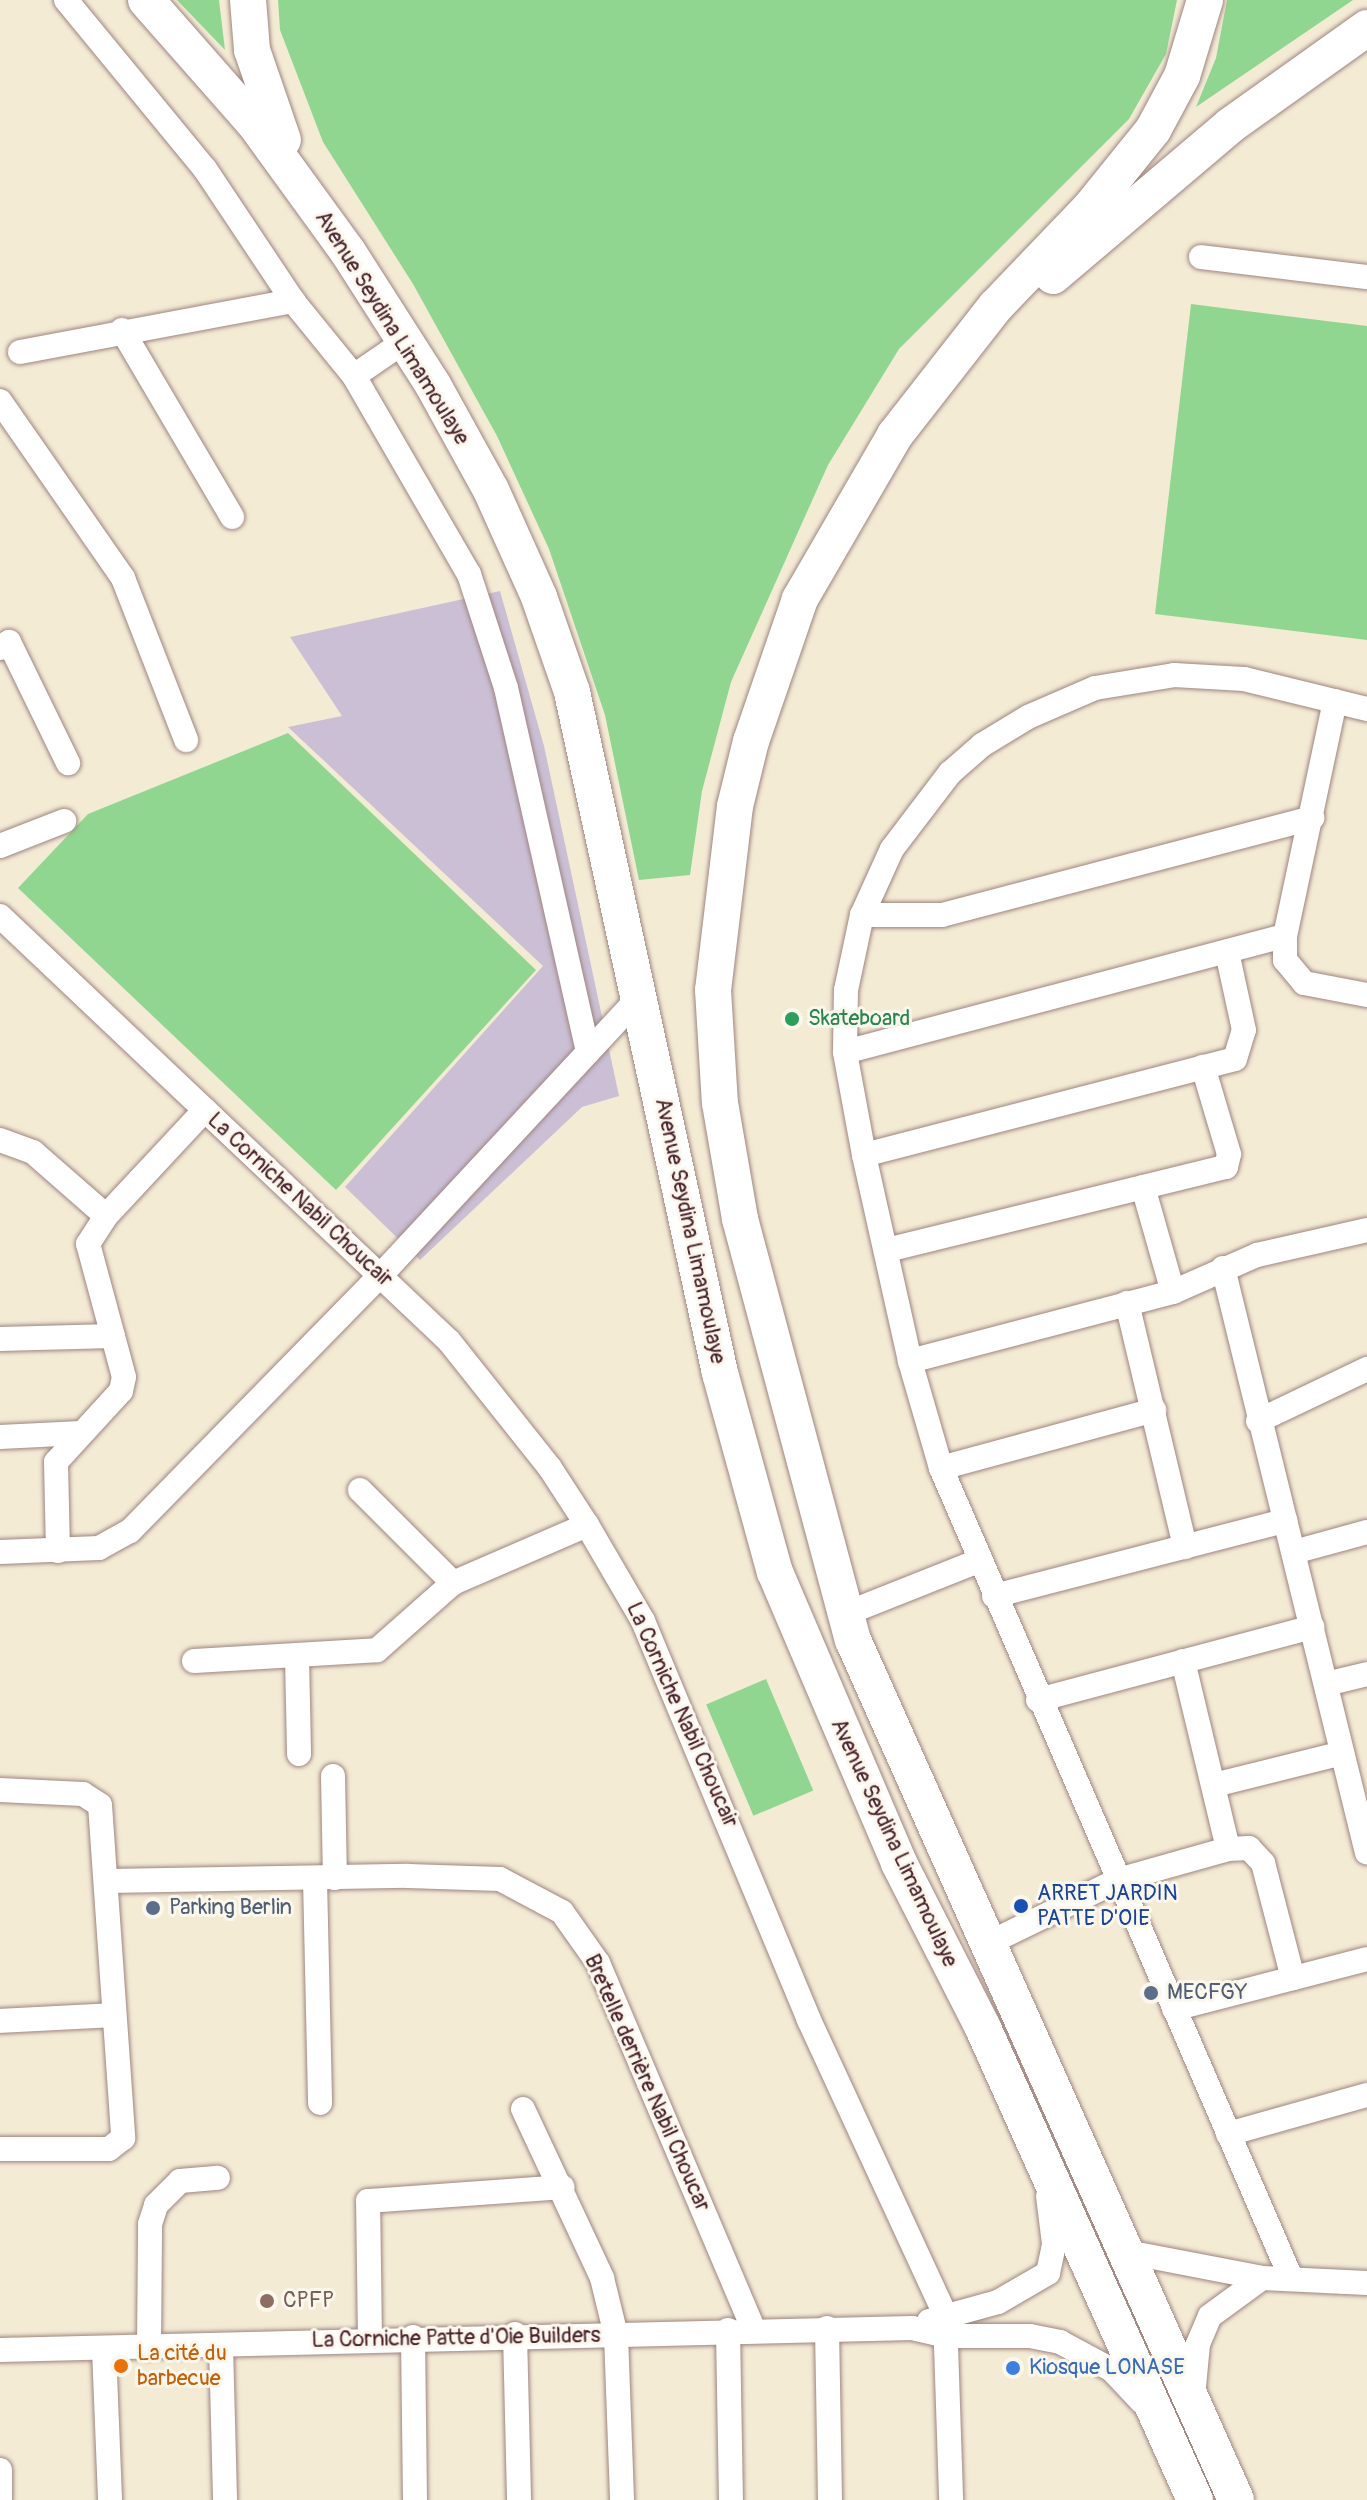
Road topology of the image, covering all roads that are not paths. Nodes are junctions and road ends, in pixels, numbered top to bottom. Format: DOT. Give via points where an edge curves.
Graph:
graph roads {
  1 [pos="66,0"];
  2 [pos="146,0"];
  3 [pos="248,0"];
  4 [pos="1205,0"];
  5 [pos="1367,28"];
  6 [pos="348,252"];
  7 [pos="1201,257"];
  8 [pos="1367,277"];
  9 [pos="293,301"];
  10 [pos="122,330"];
  11 [pos="405,341"];
  12 [pos="20,352"];
  13 [pos="949,366"];
  14 [pos="354,376"];
  15 [pos="2,408"];
  16 [pos="232,517"];
  17 [pos="3,640"];
  18 [pos="1335,701"];
  19 [pos="1367,709"];
  20 [pos="186,740"];
  21 [pos="68,763"];
  22 [pos="1312,818"];
  23 [pos="64,821"];
  24 [pos="0,846"];
  25 [pos="862,915"];
  26 [pos="0,916"];
  27 [pos="1285,936"];
  28 [pos="1227,952"];
  29 [pos="1367,995"];
  30 [pos="639,997"];
  31 [pos="588,1052"];
  32 [pos="845,1052"];
  33 [pos="1203,1067"];
  34 [pos="205,1110"];
  35 [pos="0,1140"];
  36 [pos="864,1155"];
  37 [pos="1143,1187"];
  38 [pos="106,1216"];
  39 [pos="1367,1230"];
  40 [pos="887,1250"];
  41 [pos="1223,1268"];
  42 [pos="381,1275"];
  43 [pos="1173,1292"];
  44 [pos="1127,1303"];
  45 [pos="113,1336"];
  46 [pos="0,1339"];
  47 [pos="910,1361"];
  48 [pos="1367,1369"];
  49 [pos="1154,1410"];
  50 [pos="1258,1421"];
  51 [pos="81,1433"];
  52 [pos="0,1437"];
  53 [pos="941,1468"];
  54 [pos="360,1490"];
  55 [pos="1285,1521"];
  56 [pos="587,1525"];
  57 [pos="1367,1532"];
  58 [pos="1185,1547"];
  59 [pos="58,1551"];
  60 [pos="0,1552"];
  61 [pos="1294,1552"];
  62 [pos="981,1560"];
  63 [pos="453,1583"];
  64 [pos="994,1596"];
  65 [pos="845,1614"];
  66 [pos="1312,1627"];
  67 [pos="297,1656"];
  68 [pos="194,1661"];
  69 [pos="1183,1661"];
  70 [pos="1367,1674"];
  71 [pos="1326,1684"];
  72 [pos="1038,1700"];
  73 [pos="1342,1753"];
  74 [pos="299,1754"];
  75 [pos="333,1776"];
  76 [pos="1214,1785"];
  77 [pos="0,1790"];
  78 [pos="1363,1815"];
  79 [pos="1228,1849"];
  80 [pos="1367,1853"];
  81 [pos="325,1878"];
  82 [pos="1118,1880"];
  83 [pos="109,1881"];
  84 [pos="989,1943"];
  85 [pos="1367,1959"];
  86 [pos="1293,1978"];
  87 [pos="1174,2009"];
  88 [pos="113,2015"];
  89 [pos="0,2021"];
  90 [pos="1367,2095"];
  91 [pos="320,2103"];
  92 [pos="523,2109"];
  93 [pos="1228,2134"];
  94 [pos="1036,2144"];
  95 [pos="0,2149"];
  96 [pos="218,2178"];
  97 [pos="562,2187"];
  98 [pos="1127,2252"];
  99 [pos="1262,2278"];
  100 [pos="1291,2278"];
  101 [pos="1367,2283"];
  102 [pos="946,2326"];
  103 [pos="827,2328"];
  104 [pos="728,2330"];
  105 [pos="754,2330"];
  106 [pos="515,2334"];
  107 [pos="616,2335"];
  108 [pos="413,2337"];
  109 [pos="370,2339"];
  110 [pos="221,2345"];
  111 [pos="149,2348"];
  112 [pos="104,2349"];
  113 [pos="0,2350"];
  114 [pos="1192,2400"];
  115 [pos="1165,2428"];
  116 [pos="0,2470"];
  117 [pos="1192,2496"];
  118 [pos="0,2500"];
  119 [pos="110,2500"];
  120 [pos="225,2500"];
  121 [pos="415,2500"];
  122 [pos="519,2500"];
  123 [pos="622,2500"];
  124 [pos="731,2500"];
  125 [pos="830,2500"];
  126 [pos="951,2500"];
  127 [pos="1236,2500"];
  1 -- 9 [label="street" via="205,169"];
  2 -- 6 [label="highway, Avenue Seydina Limamoulaye" via="255,124"];
  3 -- 6 [label="highway" via="252,50 265,98 285,146"];
  4 -- 13 [label="highway" via="1182,76 1137,152"];
  5 -- 13 [label="highway" via="1231,125"];
  6 -- 11 [label="highway, Avenue Seydina Limamoulaye"];
  7 -- 8 [label="street"];
  9 -- 10 [label="street" via="195,322"];
  9 -- 14 [label="street"];
  10 -- 12 [label="street"];
  10 -- 16 [label="street"];
  11 -- 14 [label="street"];
  11 -- 30 [label="highway, Avenue Seydina Limamoulaye" via="491,490 539,597 572,692"];
  13 -- 65 [label="highway, Avenue Seydina Limamoulaye" via="895,435 800,599 751,741 735,806 716,941 714,1043 740,1219"];
  14 -- 31 [label="street" via="469,574 489,630"];
  15 -- 20 [label="street" via="123,578"];
  17 -- 21 [label="street"];
  18 -- 19 [label="street"];
  18 -- 22 [label="street"];
  18 -- 25 [label="street" via="1244,679 1174,675 1095,688 1060,701 982,745 950,773 892,849"];
  22 -- 25 [label="street" via="942,915"];
  22 -- 27 [label="street"];
  23 -- 24 [label="street"];
  25 -- 32 [label="street" via="846,990"];
  26 -- 34 [label="street, La Corniche Nabil Choucair"];
  27 -- 28 [label="street"];
  27 -- 29 [label="street" via="1285,960 1304,983"];
  28 -- 32 [label="street"];
  28 -- 33 [label="street" via="1244,1042 1235,1059"];
  30 -- 31 [label="street"];
  30 -- 94 [label="highway, Avenue Seydina Limamoulaye" via="720,1373 775,1572 899,1863"];
  31 -- 42 [label="street"];
  32 -- 36 [label="street"];
  33 -- 36 [label="street"];
  33 -- 37 [label="street" via="1229,1162 1220,1170"];
  34 -- 38 [label="street"];
  34 -- 42 [label="street, La Corniche Nabil Choucair"];
  35 -- 38 [label="street" via="33,1152"];
  36 -- 40 [label="street"];
  37 -- 40 [label="street"];
  37 -- 43 [label="street"];
  38 -- 45 [label="street" via="88,1244 89,1264"];
  39 -- 41 [label="street" via="1327,1235"];
  40 -- 47 [label="street"];
  41 -- 43 [label="street"];
  41 -- 50 [label="street"];
  42 -- 56 [label="street, La Corniche Nabil Choucair" via="449,1341 503,1405"];
  42 -- 59 [label="street" via="130,1531 99,1548"];
  43 -- 44 [label="street"];
  44 -- 47 [label="street"];
  44 -- 49 [label="street"];
  45 -- 46 [label="street"];
  45 -- 51 [label="street" via="124,1377 121,1391"];
  47 -- 53 [label="street"];
  48 -- 50 [label="street"];
  49 -- 53 [label="street"];
  49 -- 58 [label="street"];
  50 -- 55 [label="street"];
  51 -- 52 [label="street"];
  51 -- 59 [label="street" via="56,1462"];
  53 -- 62 [label="street"];
  54 -- 63 [label="street"];
  55 -- 58 [label="street"];
  55 -- 61 [label="street"];
  56 -- 63 [label="street"];
  56 -- 102 [label="street, La Corniche Nabil Choucair" via="648,1632 809,2020"];
  57 -- 61 [label="street"];
  58 -- 64 [label="street"];
  59 -- 60 [label="street"];
  61 -- 66 [label="street"];
  62 -- 64 [label="street"];
  62 -- 65 [label="street"];
  63 -- 67 [label="street" via="377,1650"];
  64 -- 72 [label="street"];
  65 -- 84 [label="highway, Avenue Seydina Limamoulaye" via="871,1688"];
  66 -- 69 [label="street"];
  66 -- 71 [label="street"];
  67 -- 68 [label="street"];
  67 -- 74 [label="street"];
  69 -- 72 [label="street"];
  69 -- 76 [label="street"];
  70 -- 71 [label="street"];
  71 -- 73 [label="street"];
  72 -- 82 [label="street"];
  73 -- 76 [label="street"];
  73 -- 78 [label="street"];
  75 -- 81 [label="street"];
  76 -- 79 [label="street"];
  77 -- 83 [label="street" via="94,1797 100,1805"];
  78 -- 80 [label="street"];
  79 -- 82 [label="street"];
  79 -- 86 [label="street" via="1249,1848 1263,1863"];
  81 -- 83 [label="street, Bretelle derrière Nabil Choucar"];
  81 -- 91 [label="street"];
  81 -- 105 [label="street, Bretelle derrière Nabil Choucar" via="500,1879 562,1912 598,1963"];
  82 -- 84 [label="street"];
  82 -- 87 [label="street"];
  83 -- 88 [label="street"];
  84 -- 98 [label="highway, Avenue Seydina Limamoulaye"];
  85 -- 86 [label="street"];
  86 -- 87 [label="street"];
  87 -- 93 [label="street"];
  88 -- 89 [label="street"];
  88 -- 95 [label="street" via="123,2138 118,2144 109,2149"];
  90 -- 93 [label="street"];
  92 -- 97 [label="street"];
  93 -- 100 [label="street"];
  94 -- 102 [label="street" via="1052,2214 1054,2244 1048,2273"];
  94 -- 115 [label="highway, Avenue Seydina Limamoulaye"];
  96 -- 111 [label="street" via="180,2181 156,2205 150,2224"];
  97 -- 107 [label="street" via="598,2265"];
  97 -- 109 [label="street" via="368,2201"];
  98 -- 99 [label="street"];
  98 -- 114 [label="highway, Avenue Seydina Limamoulaye"];
  99 -- 100 [label="street"];
  99 -- 114 [label="street" via="1210,2316 1198,2344"];
  100 -- 101 [label="street"];
  102 -- 103 [label="street, La Corniche Patte d'Oie Builders"];
  102 -- 115 [label="street" via="1060,2342 1112,2370"];
  102 -- 126 [label="street"];
  103 -- 105 [label="street, La Corniche Patte d'Oie Builders"];
  103 -- 125 [label="street"];
  104 -- 105 [label="street, La Corniche Patte d'Oie Builders"];
  104 -- 107 [label="street, La Corniche Patte d'Oie Builders"];
  104 -- 124 [label="street"];
  106 -- 107 [label="street, La Corniche Patte d'Oie Builders"];
  106 -- 108 [label="street, La Corniche Patte d'Oie Builders"];
  106 -- 122 [label="street"];
  107 -- 123 [label="street"];
  108 -- 109 [label="street, La Corniche Patte d'Oie Builders"];
  108 -- 121 [label="street"];
  109 -- 110 [label="street, La Corniche Patte d'Oie Builders"];
  110 -- 111 [label="street, La Corniche Patte d'Oie Builders"];
  110 -- 120 [label="street"];
  111 -- 112 [label="street, La Corniche Patte d'Oie Builders"];
  112 -- 113 [label="street, La Corniche Patte d'Oie Builders"];
  112 -- 119 [label="street"];
  114 -- 127 [label="highway, Avenue Seydina Limamoulaye"];
  115 -- 117 [label="highway, Avenue Seydina Limamoulaye"];
  116 -- 118 [label="street"];
}
